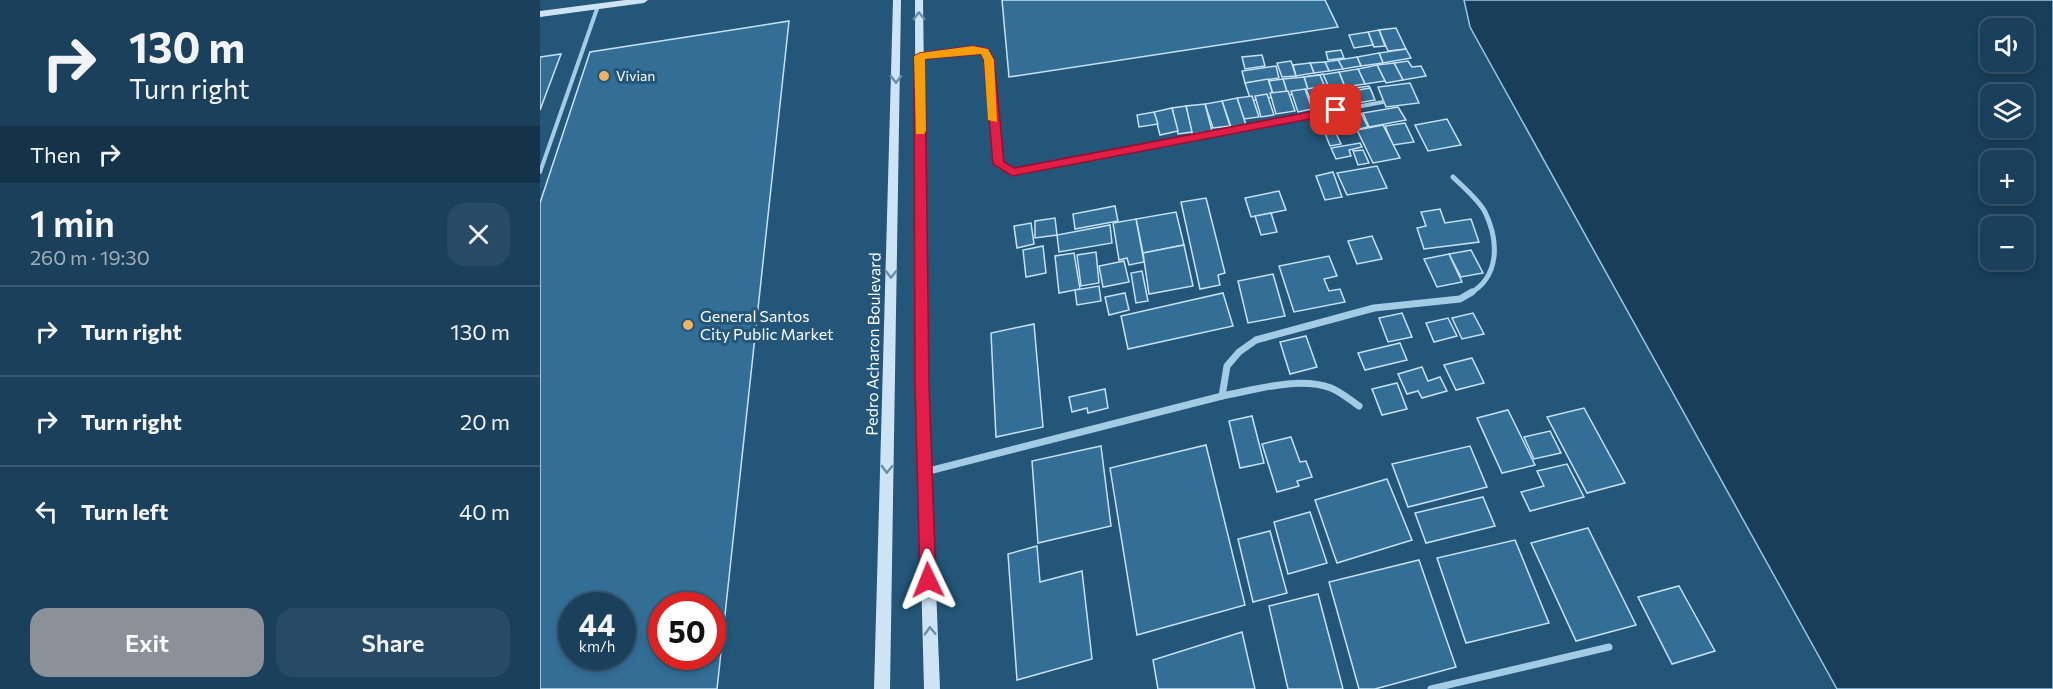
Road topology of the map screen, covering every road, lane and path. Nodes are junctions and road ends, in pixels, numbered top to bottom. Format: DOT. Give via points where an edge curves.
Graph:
graph roads {
  1 [pos="644,0"];
  2 [pos="897,0"];
  3 [pos="919,0"];
  4 [pos="598,6"];
  5 [pos="540,14"];
  6 [pos="920,56"];
  7 [pos="1383,102"];
  8 [pos="540,172"];
  9 [pos="1453,177"];
  10 [pos="1222,396"];
  11 [pos="1359,406"];
  12 [pos="925,472"];
  13 [pos="1609,647"];
  14 [pos="882,689"];
  15 [pos="932,689"];
  16 [pos="1431,689"];
  1 -- 4 [label="main road"];
  2 -- 14 [label="main road, Pedro Acharon Boulevard, one-way"];
  6 -- 3 [label="main road, one-way"];
  4 -- 5 [label="main road"];
  4 -- 8 [label="lane"];
  6 -- 7 [label="lane" via="985,52 989,60 998,164 1012,172"];
  6 -- 12 [label="main road"];
  9 -- 10 [label="street" via="1484,210 1496,244 1492,268 1483,285 1460,298 1374,308 1256,340 1227,366"];
  10 -- 11 [label="street" via="1298,385 1329,387"];
  10 -- 12 [label="street"];
  15 -- 12 [label="main road, one-way"];
  13 -- 16 [label="street"];
}
